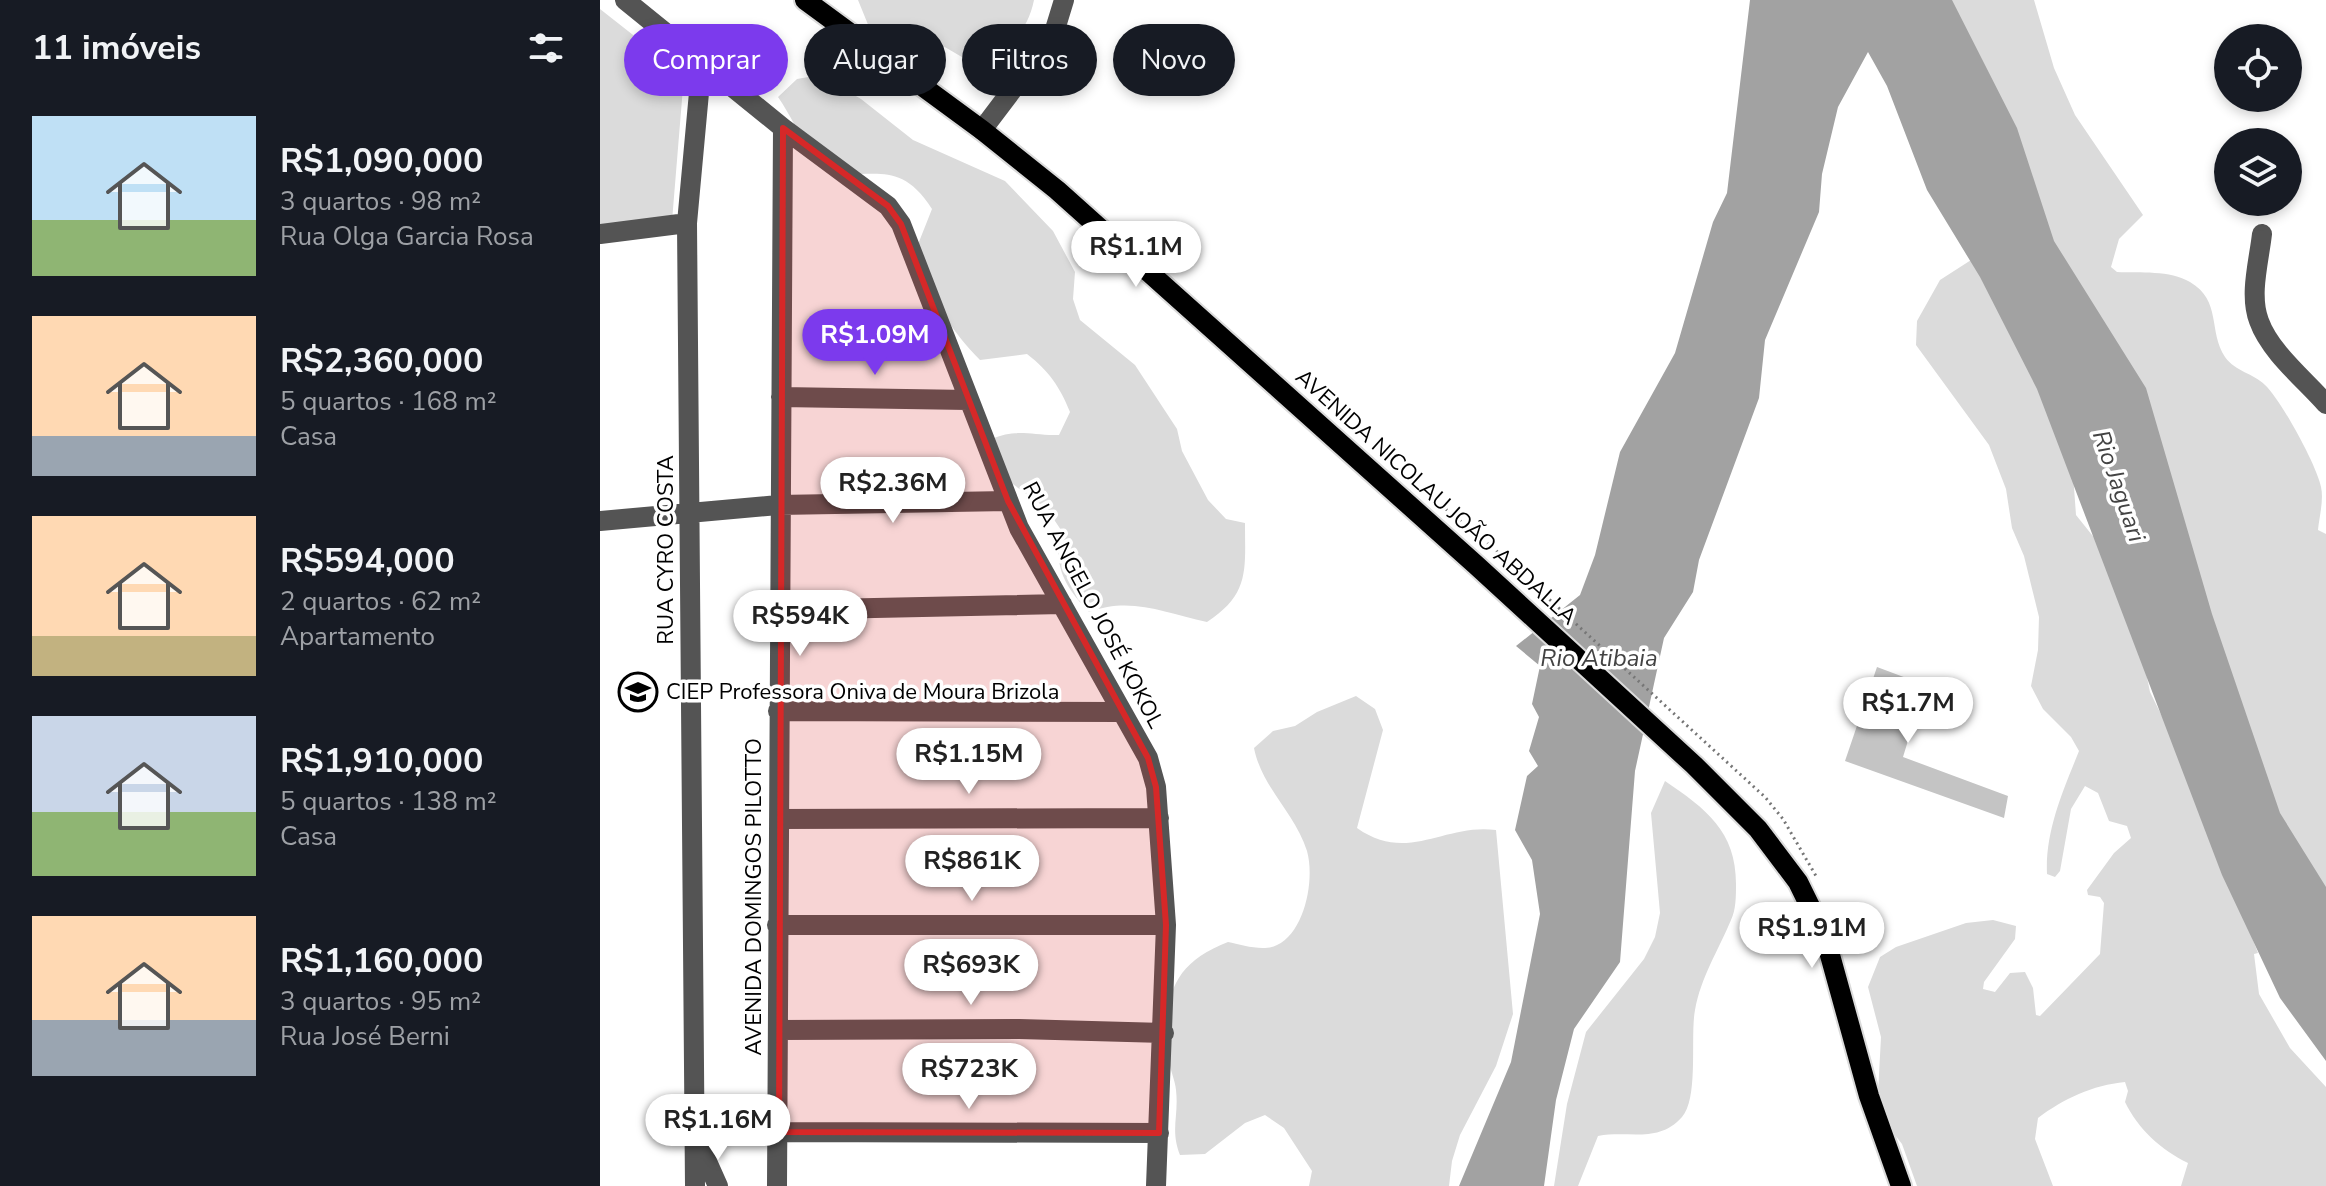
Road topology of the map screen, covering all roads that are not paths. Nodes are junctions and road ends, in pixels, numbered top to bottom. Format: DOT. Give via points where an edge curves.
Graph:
graph roads {
  1 [pos="625,0"];
  2 [pos="805,0"];
  3 [pos="1064,0"];
  4 [pos="656,24"];
  5 [pos="699,96"];
  6 [pos="745,96"];
  7 [pos="783,128"];
  8 [pos="982,130"];
  9 [pos="687,223"];
  10 [pos="600,234"];
  11 [pos="2262,234"];
  12 [pos="781,397"];
  13 [pos="968,400"];
  14 [pos="2326,404"];
  15 [pos="1008,501"];
  16 [pos="778,505"];
  17 [pos="691,512"];
  18 [pos="600,521"];
  19 [pos="1062,604"];
  20 [pos="779,610"];
  21 [pos="778,711"];
  22 [pos="1122,712"];
  23 [pos="1159,818"];
  24 [pos="779,819"];
  25 [pos="777,925"];
  26 [pos="1166,925"];
  27 [pos="778,1030"];
  28 [pos="1164,1033"];
  29 [pos="779,1132"];
  30 [pos="1159,1133"];
  31 [pos="697,1137"];
  32 [pos="695,1186"];
  33 [pos="718,1186"];
  34 [pos="777,1186"];
  35 [pos="1156,1186"];
  36 [pos="1901,1186"];
  1 -- 4 [label="street, RUA ANGELO JOSÉ KOKOL"];
  2 -- 8 [label="main road, AVENIDA NICOLAU JOÃO ABDALLA"];
  3 -- 8 [label="street" via="1053,36"];
  5 -- 9 [label="street, RUA CYRO COSTA"];
  6 -- 7 [label="street, RUA ANGELO JOSÉ KOKOL"];
  7 -- 12 [label="street, AVENIDA DOMINGOS PILOTTO"];
  7 -- 13 [label="street, RUA ANGELO JOSÉ KOKOL" via="888,206 901,224"];
  8 -- 36 [label="main road, AVENIDA NICOLAU JOÃO ABDALLA" via="1080,210 1476,565 1758,829 1813,907"];
  9 -- 10 [label="street"];
  9 -- 17 [label="street, RUA CYRO COSTA"];
  11 -- 14 [label="street" via="2255,292 2259,321"];
  12 -- 13 [label="street"];
  12 -- 16 [label="street, AVENIDA DOMINGOS PILOTTO"];
  13 -- 15 [label="street, RUA ANGELO JOSÉ KOKOL"];
  15 -- 16 [label="street"];
  15 -- 19 [label="street, RUA ANGELO JOSÉ KOKOL"];
  16 -- 17 [label="street"];
  16 -- 20 [label="street, AVENIDA DOMINGOS PILOTTO"];
  17 -- 18 [label="street"];
  17 -- 31 [label="street, RUA CYRO COSTA" via="692,1083"];
  19 -- 20 [label="street"];
  19 -- 22 [label="street, RUA ANGELO JOSÉ KOKOL"];
  20 -- 21 [label="street, AVENIDA DOMINGOS PILOTTO"];
  21 -- 22 [label="street"];
  21 -- 24 [label="street, AVENIDA DOMINGOS PILOTTO"];
  22 -- 23 [label="street, RUA ANGELO JOSÉ KOKOL" via="1148,758"];
  23 -- 24 [label="street"];
  23 -- 26 [label="street, RUA ANGELO JOSÉ KOKOL"];
  24 -- 25 [label="street, AVENIDA DOMINGOS PILOTTO"];
  25 -- 26 [label="street"];
  25 -- 27 [label="street, AVENIDA DOMINGOS PILOTTO"];
  26 -- 28 [label="street, RUA ANGELO JOSÉ KOKOL"];
  27 -- 28 [label="street"];
  27 -- 29 [label="street, AVENIDA DOMINGOS PILOTTO"];
  28 -- 30 [label="street, RUA ANGELO JOSÉ KOKOL"];
  29 -- 30 [label="street"];
  29 -- 34 [label="street, AVENIDA DOMINGOS PILOTTO"];
  30 -- 35 [label="street, RUA ANGELO JOSÉ KOKOL"];
  31 -- 32 [label="street"];
  31 -- 33 [label="street"];
}
